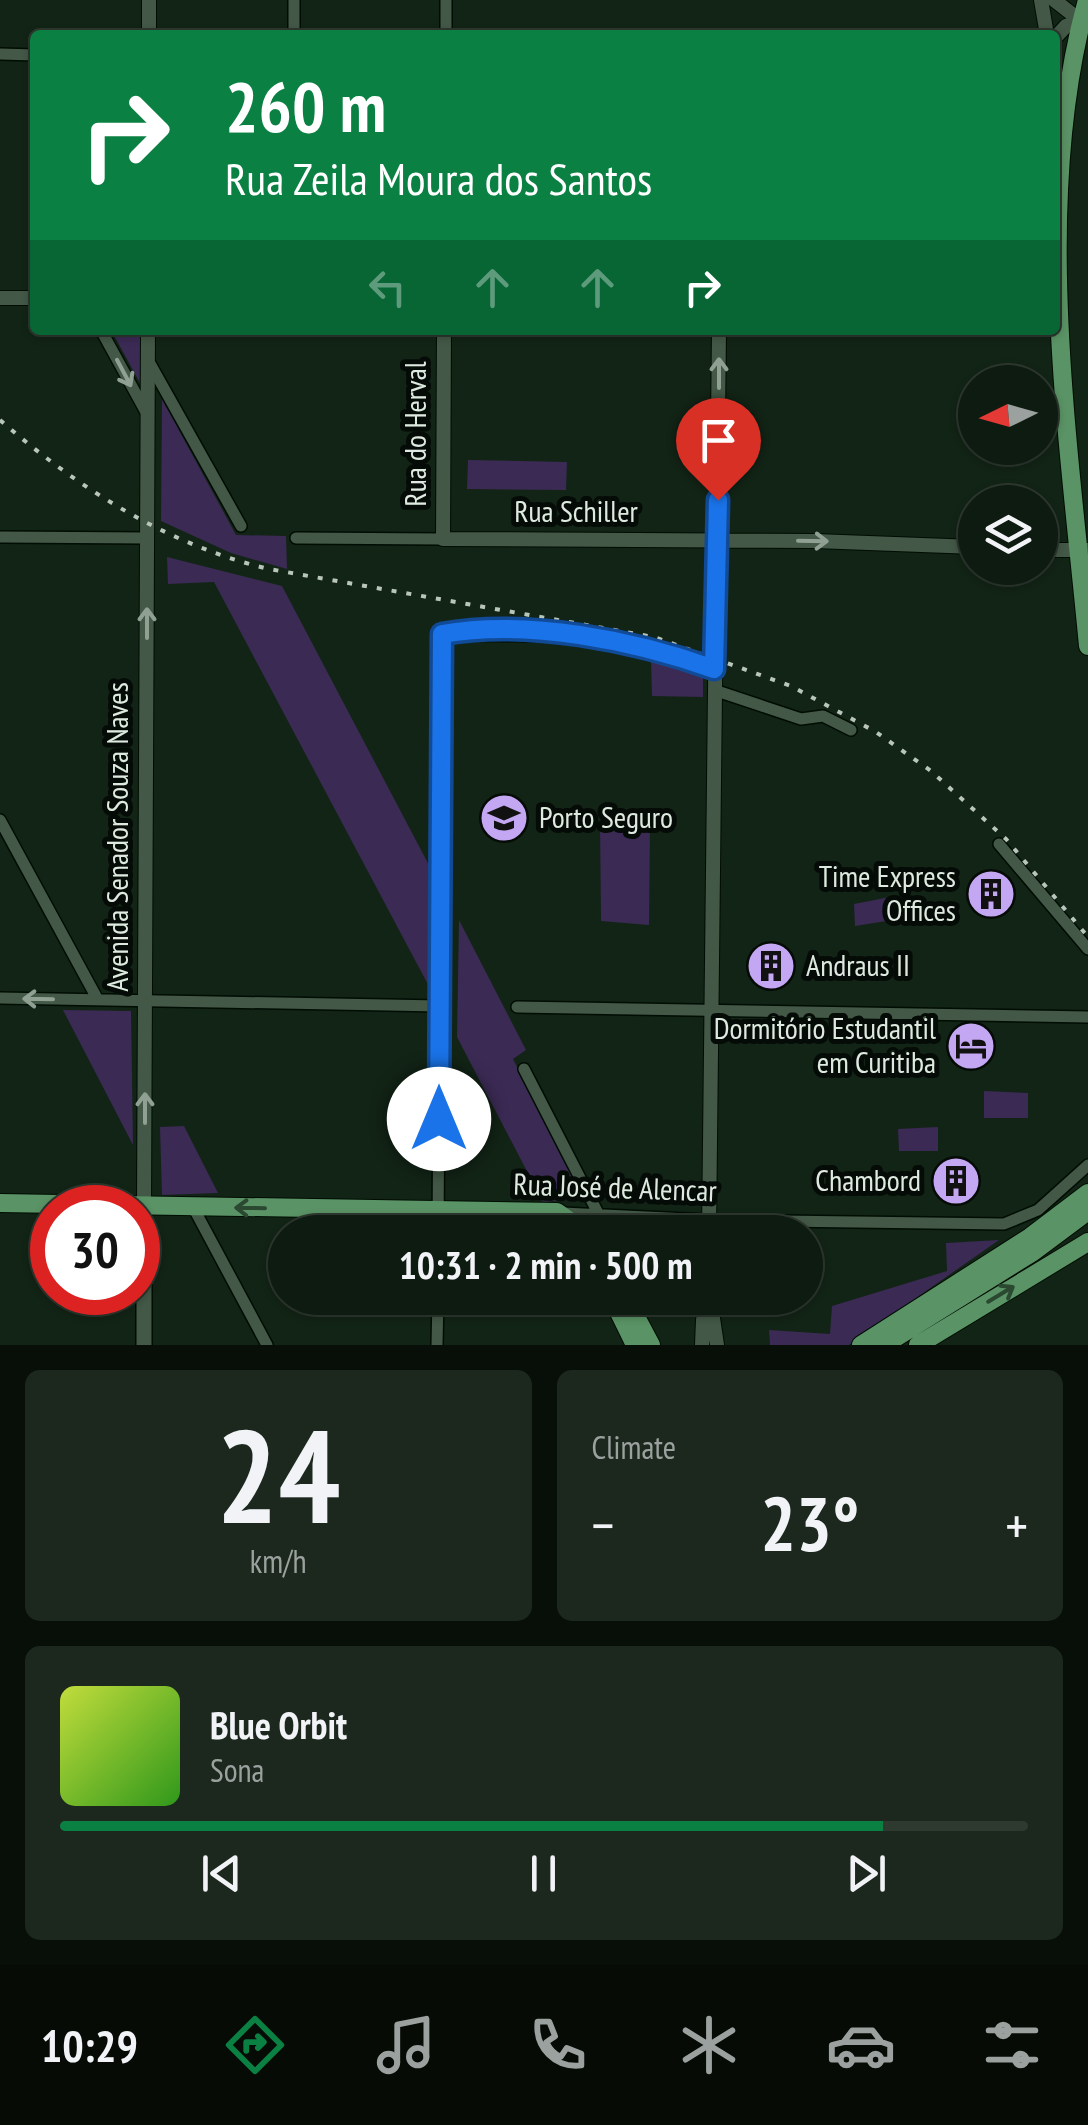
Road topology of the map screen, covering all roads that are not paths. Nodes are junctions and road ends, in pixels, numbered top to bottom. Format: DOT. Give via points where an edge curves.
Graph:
graph roads {
  1 [pos="149,0"];
  2 [pos="294,0"];
  3 [pos="446,0"];
  4 [pos="1041,0"];
  5 [pos="1054,0"];
  6 [pos="1087,0"];
  7 [pos="1084,23"];
  8 [pos="149,30"];
  9 [pos="294,30"];
  10 [pos="446,30"];
  11 [pos="1046,30"];
  12 [pos="1060,33"];
  13 [pos="0,54"];
  14 [pos="30,54"];
  15 [pos="1060,113"];
  16 [pos="1064,137"];
  17 [pos="1060,232"];
  18 [pos="0,298"];
  19 [pos="30,298"];
  20 [pos="1060,330"];
  21 [pos="104,335"];
  22 [pos="148,335"];
  23 [pos="444,335"];
  24 [pos="719,335"];
  25 [pos="148,360"];
  26 [pos="147,416"];
  27 [pos="240,526"];
  28 [pos="0,537"];
  29 [pos="147,538"];
  30 [pos="296,538"];
  31 [pos="443,539"];
  32 [pos="715,540"];
  33 [pos="958,547"];
  34 [pos="1058,550"];
  35 [pos="1084,550"];
  36 [pos="1088,646"];
  37 [pos="714,669"];
  38 [pos="714,690"];
  39 [pos="852,730"];
  40 [pos="0,820"];
  41 [pos="999,844"];
  42 [pos="1088,949"];
  43 [pos="0,998"];
  44 [pos="98,1000"];
  45 [pos="145,1001"];
  46 [pos="440,1006"];
  47 [pos="517,1007"];
  48 [pos="710,1011"];
  49 [pos="1088,1017"];
  50 [pos="524,1069"];
  51 [pos="1088,1165"];
  52 [pos="144,1185"];
  53 [pos="1088,1193"];
  54 [pos="0,1203"];
  55 [pos="30,1204"];
  56 [pos="160,1206"];
  57 [pos="193,1207"];
  58 [pos="438,1210"];
  59 [pos="1088,1211"];
  60 [pos="557,1212"];
  61 [pos="438,1215"];
  62 [pos="561,1215"];
  63 [pos="600,1215"];
  64 [pos="705,1215"];
  65 [pos="823,1225"];
  66 [pos="1088,1242"];
  67 [pos="972,1280"];
  68 [pos="144,1315"];
  69 [pos="438,1315"];
  70 [pos="620,1315"];
  71 [pos="635,1315"];
  72 [pos="705,1315"];
  73 [pos="712,1315"];
  74 [pos="144,1345"];
  75 [pos="267,1345"];
  76 [pos="438,1345"];
  77 [pos="635,1345"];
  78 [pos="652,1345"];
  79 [pos="702,1345"];
  80 [pos="716,1345"];
  81 [pos="860,1345"];
  82 [pos="884,1345"];
  83 [pos="918,1345"];
  1 -- 8 [label="street"];
  2 -- 9 [label="street"];
  3 -- 10 [label="street"];
  4 -- 11 [label="street"];
  5 -- 7 [label="street"];
  6 -- 7 [label="main road"];
  7 -- 12 [label="street"];
  7 -- 16 [label="main road"];
  13 -- 14 [label="street"];
  15 -- 16 [label="street"];
  16 -- 17 [label="main road"];
  18 -- 19 [label="street"];
  20 -- 35 [label="main road"];
  21 -- 26 [label="street, one-way"];
  22 -- 25 [label="street, Avenida Senador Souza Naves"];
  23 -- 31 [label="street, Rua do Herval"];
  32 -- 24 [label="street, one-way"];
  25 -- 26 [label="street, Avenida Senador Souza Naves"];
  25 -- 27 [label="street"];
  26 -- 29 [label="street, Avenida Senador Souza Naves"];
  28 -- 29 [label="street"];
  45 -- 29 [label="street, Avenida Senador Souza Naves, one-way"];
  30 -- 31 [label="street, Rua Schiller"];
  31 -- 32 [label="street, Rua Schiller"];
  32 -- 33 [label="street, Rua Schiller, one-way"];
  32 -- 37 [label="street"];
  34 -- 35 [label="street"];
  35 -- 36 [label="main road"];
  37 -- 38 [label="street"];
  37 -- 46 [label="street" via="566,634 442,634"];
  38 -- 39 [label="street" via="801,719 823,716"];
  38 -- 48 [label="street"];
  40 -- 44 [label="street"];
  41 -- 42 [label="street"];
  44 -- 43 [label="street, one-way"];
  44 -- 45 [label="street"];
  45 -- 46 [label="street"];
  52 -- 45 [label="street, Avenida Senador Souza Naves, one-way"];
  46 -- 58 [label="street"];
  47 -- 48 [label="street"];
  48 -- 49 [label="street"];
  48 -- 64 [label="street"];
  50 -- 63 [label="street"];
  51 -- 65 [label="street, Rua José de Alencar" via="1038,1210 1004,1224"];
  53 -- 67 [label="main road"];
  54 -- 55 [label="main road, Rua José de Alencar"];
  56 -- 57 [label="main road, Rua José de Alencar"];
  58 -- 57 [label="main road, Rua José de Alencar, one-way"];
  57 -- 75 [label="street"];
  58 -- 60 [label="main road, Rua José de Alencar"];
  58 -- 61 [label="street"];
  59 -- 67 [label="main road"];
  60 -- 62 [label="main road"];
  60 -- 63 [label="street, Rua José de Alencar"];
  83 -- 66 [label="main road, one-way"];
  67 -- 81 [label="main road"];
  67 -- 82 [label="main road"];
  68 -- 74 [label="main road, Avenida Senador Souza Naves"];
  69 -- 76 [label="street"];
  70 -- 77 [label="main road"];
  71 -- 78 [label="main road"];
  72 -- 79 [label="street"];
  73 -- 80 [label="street"];
}
